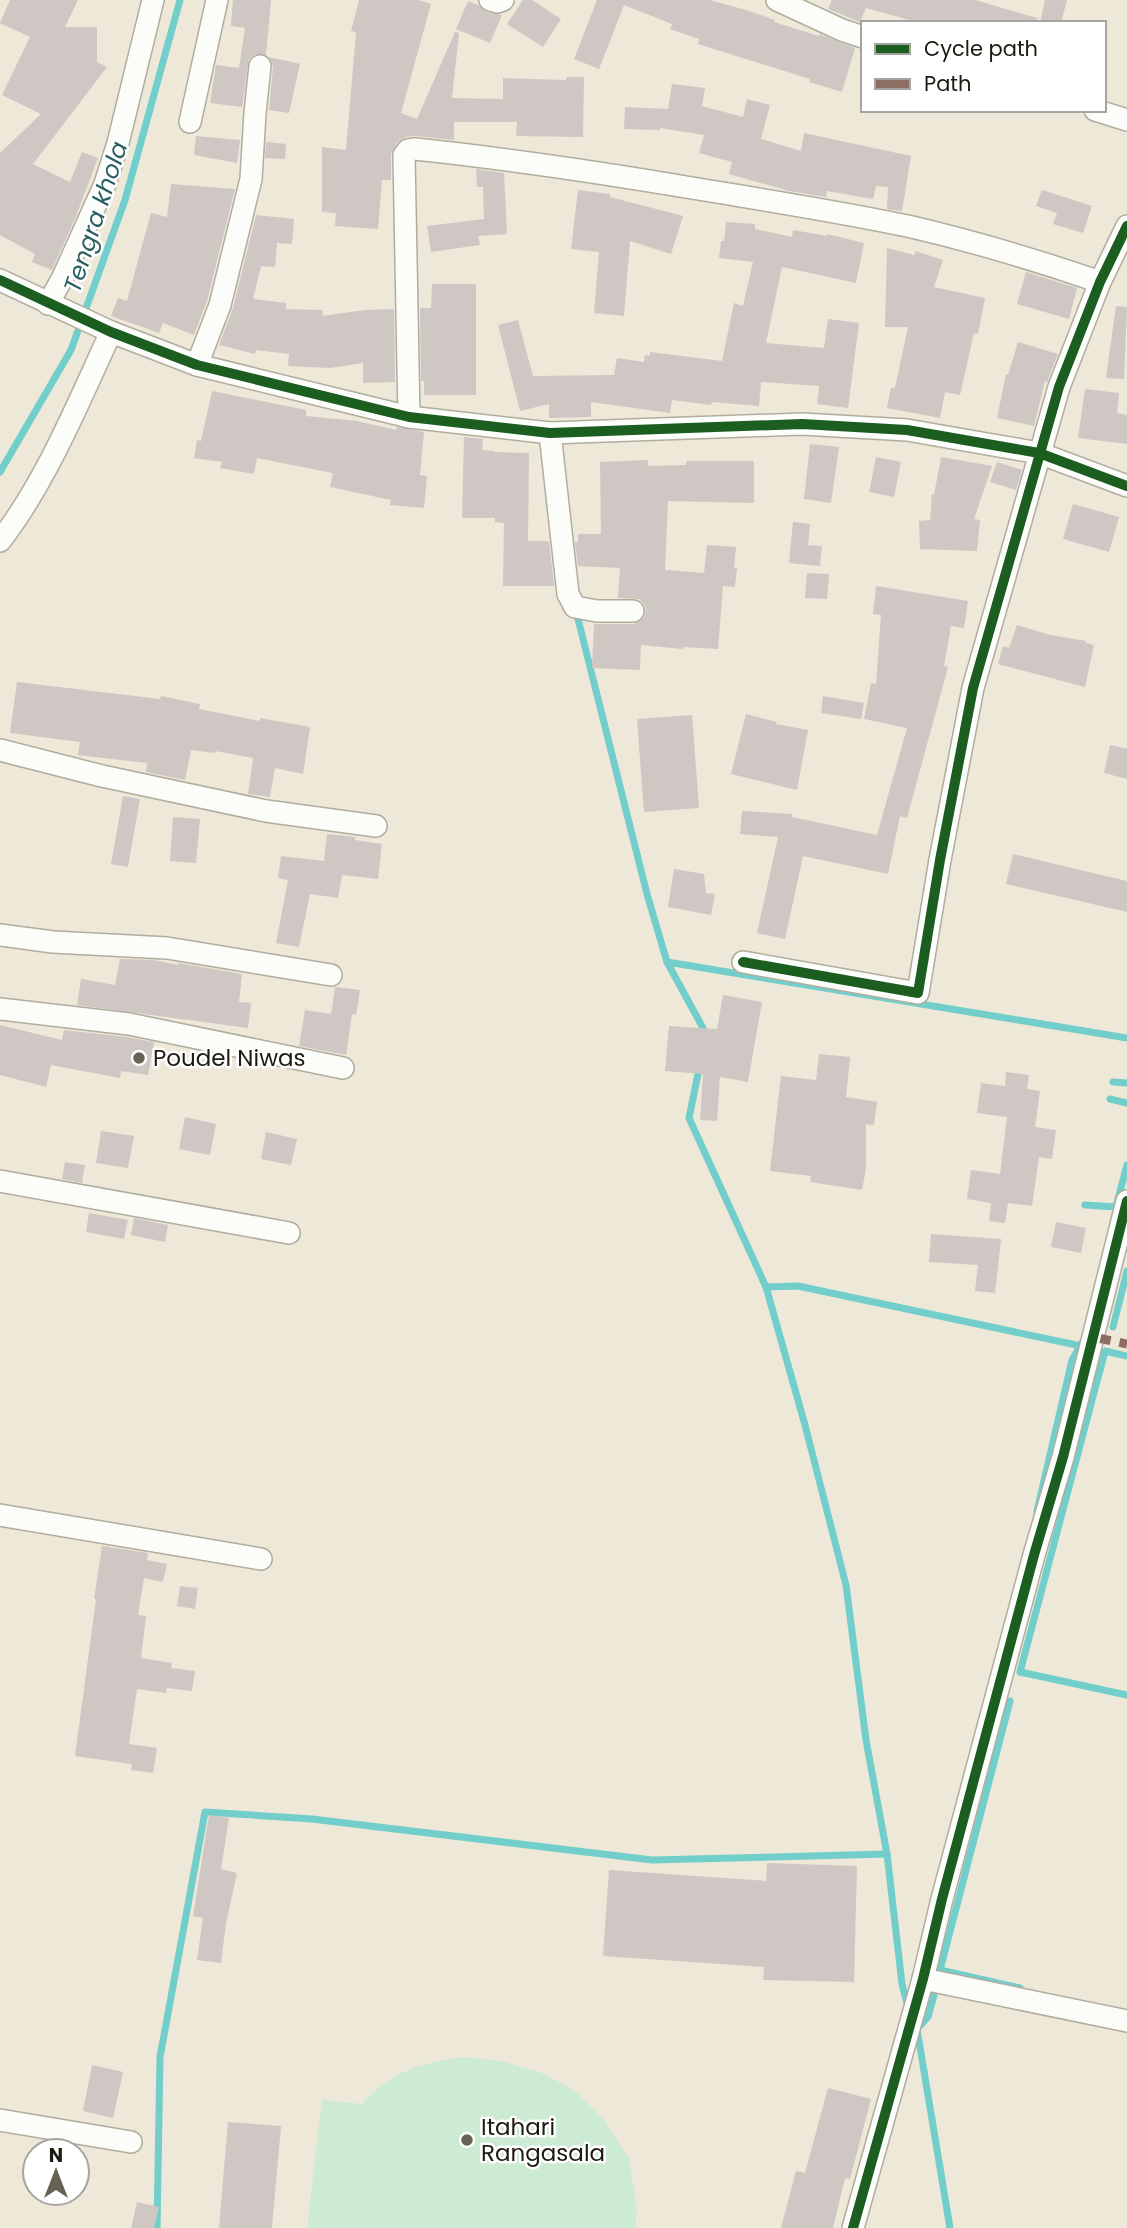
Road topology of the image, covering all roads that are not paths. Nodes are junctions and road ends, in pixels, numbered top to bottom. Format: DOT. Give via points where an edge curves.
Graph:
graph roads {
  1 [pos="153,0"];
  2 [pos="218,0"];
  3 [pos="490,0"];
  4 [pos="503,0"];
  5 [pos="777,0"];
  6 [pos="861,36"];
  7 [pos="260,66"];
  8 [pos="1101,112"];
  9 [pos="1127,120"];
  10 [pos="190,122"];
  11 [pos="1127,226"];
  12 [pos="0,280"];
  13 [pos="1100,282"];
  14 [pos="55,307"];
  15 [pos="107,330"];
  16 [pos="197,365"];
  17 [pos="409,417"];
  18 [pos="550,433"];
  19 [pos="1039,453"];
  20 [pos="1127,486"];
  21 [pos="0,541"];
  22 [pos="633,611"];
  23 [pos="0,750"];
  24 [pos="376,826"];
  25 [pos="0,935"];
  26 [pos="743,962"];
  27 [pos="331,975"];
  28 [pos="0,1009"];
  29 [pos="343,1068"];
  30 [pos="0,1181"];
  31 [pos="1127,1200"];
  32 [pos="289,1233"];
  33 [pos="0,1515"];
  34 [pos="261,1559"];
  35 [pos="923,1979"];
  36 [pos="1127,2021"];
  37 [pos="0,2120"];
  38 [pos="131,2142"];
  39 [pos="853,2228"];
  1 -- 14 [label="street" via="105,184 63,277"];
  2 -- 10 [label="street"];
  3 -- 4 [label="street"];
  5 -- 6 [label="street"];
  7 -- 16 [label="street" via="251,180 220,305"];
  8 -- 9 [label="street"];
  11 -- 13 [label="street"];
  12 -- 14 [label="street"];
  13 -- 17 [label="street" via="1039,261 885,222 614,175 408,150 404,155"];
  13 -- 19 [label="street"];
  14 -- 15 [label="street"];
  15 -- 16 [label="street"];
  15 -- 21 [label="street" via="77,406 22,513"];
  16 -- 17 [label="street"];
  17 -- 18 [label="street"];
  18 -- 19 [label="street" via="802,424 907,430"];
  18 -- 22 [label="street" via="568,594 575,607"];
  19 -- 20 [label="street"];
  19 -- 26 [label="street" via="973,688 918,993"];
  23 -- 24 [label="street" via="266,811"];
  25 -- 27 [label="street" via="167,948"];
  28 -- 29 [label="street" via="129,1024"];
  30 -- 32 [label="street"];
  31 -- 35 [label="street"];
  33 -- 34 [label="street"];
  35 -- 36 [label="street"];
  35 -- 39 [label="street"];
  37 -- 38 [label="street"];
}
